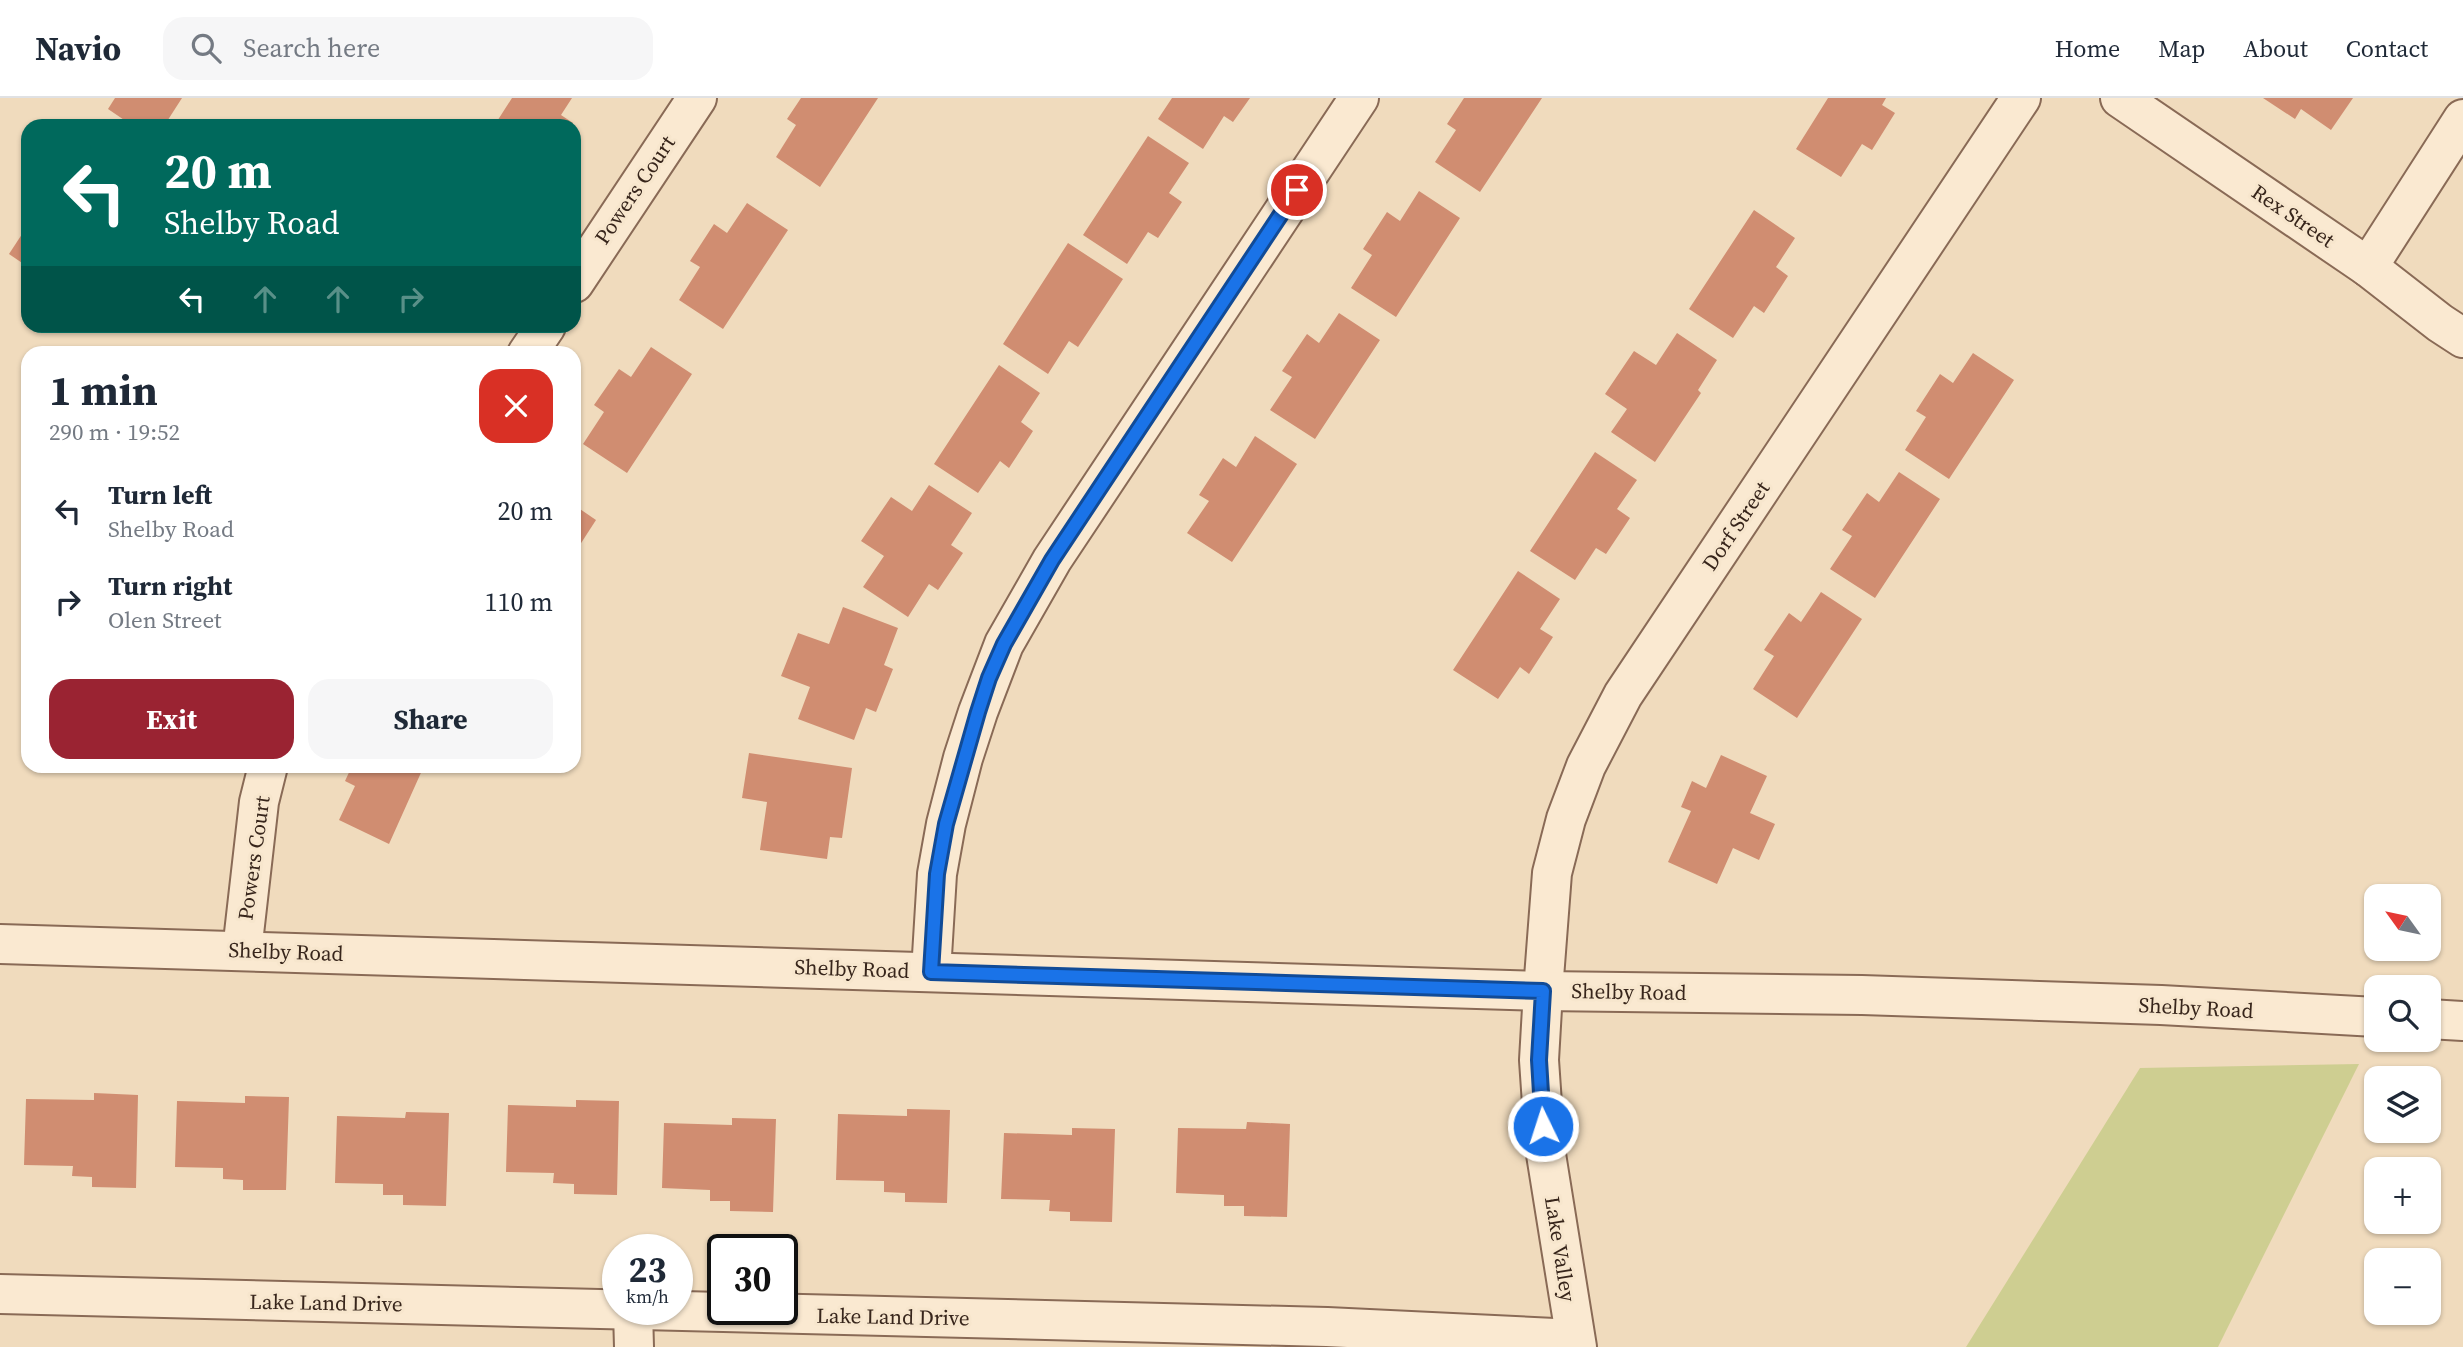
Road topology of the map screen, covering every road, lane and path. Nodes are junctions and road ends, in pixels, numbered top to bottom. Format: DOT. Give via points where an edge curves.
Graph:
graph roads {
  1 [pos="697,98"];
  2 [pos="1359,98"];
  3 [pos="2021,98"];
  4 [pos="2120,98"];
  5 [pos="2463,119"];
  6 [pos="2368,267"];
  7 [pos="581,272"];
  8 [pos="2463,338"];
  9 [pos="266,773"];
  10 [pos="0,944"];
  11 [pos="242,950"];
  12 [pos="931,972"];
  13 [pos="1543,991"];
  14 [pos="2364,1016"];
  15 [pos="2441,1020"];
  16 [pos="2463,1021"];
  17 [pos="0,1294"];
  18 [pos="633,1329"];
  19 [pos="1576,1343"];
  1 -- 7 [label="street, Powers Court"];
  2 -- 12 [label="street" via="1052,560 1004,644 978,712 946,824 937,874"];
  3 -- 13 [label="street, Dorf Street" via="1601,733 1566,819 1552,873"];
  4 -- 6 [label="street, Rex Street"];
  5 -- 6 [label="street"];
  6 -- 8 [label="street, Rex Street"];
  9 -- 11 [label="street, Powers Court"];
  10 -- 11 [label="street, Shelby Road"];
  11 -- 12 [label="street, Shelby Road"];
  12 -- 13 [label="street, Shelby Road"];
  13 -- 14 [label="street, Shelby Road" via="1862,995"];
  13 -- 19 [label="street, Lake Valley" via="1539,1060 1545,1148"];
  15 -- 16 [label="street"];
  17 -- 18 [label="street, Lake Land Drive"];
  18 -- 19 [label="street, Lake Land Drive" via="1327,1327"];
}
